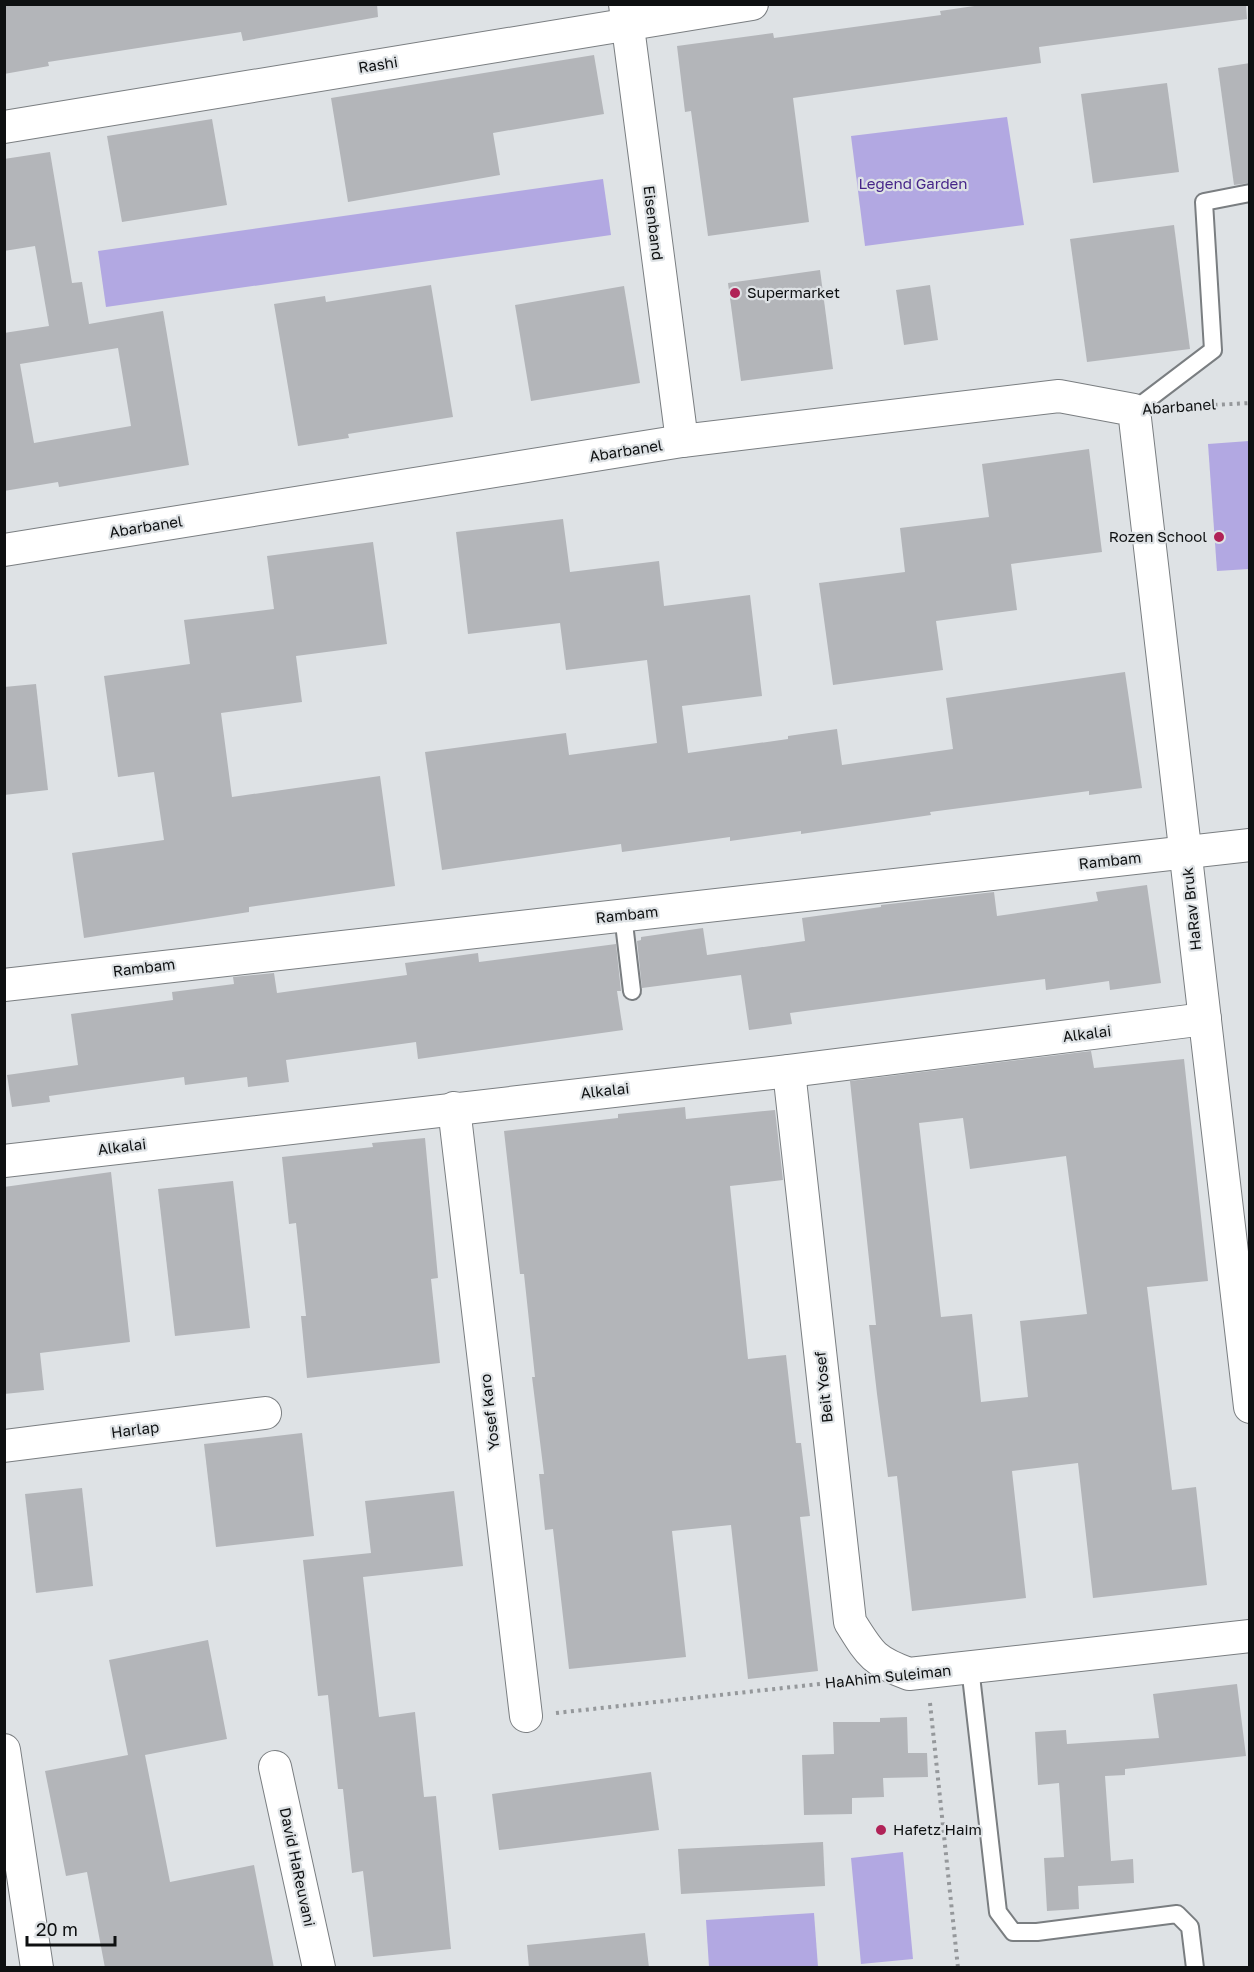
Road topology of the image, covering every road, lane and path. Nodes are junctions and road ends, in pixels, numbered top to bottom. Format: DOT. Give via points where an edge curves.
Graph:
graph roads {
  1 [pos="752,4"];
  2 [pos="626,14"];
  3 [pos="4,127"];
  4 [pos="1250,193"];
  5 [pos="1250,403"];
  6 [pos="1134,410"];
  7 [pos="682,441"];
  8 [pos="4,550"];
  9 [pos="1250,845"];
  10 [pos="1186,853"];
  11 [pos="623,915"];
  12 [pos="4,985"];
  13 [pos="632,991"];
  14 [pos="1205,1019"];
  15 [pos="789,1071"];
  16 [pos="454,1108"];
  17 [pos="4,1161"];
  18 [pos="1243,1299"];
  19 [pos="1250,1407"];
  20 [pos="265,1413"];
  21 [pos="4,1446"];
  22 [pos="1250,1636"];
  23 [pos="970,1668"];
  24 [pos="918,1673"];
  25 [pos="862,1680"];
  26 [pos="526,1716"];
  27 [pos="4,1750"];
  28 [pos="275,1767"];
  29 [pos="37,1968"];
  30 [pos="319,1968"];
  31 [pos="958,1968"];
  32 [pos="1196,1968"];
  1 -- 2 [label="street, Rashi"];
  2 -- 3 [label="street, Rashi"];
  2 -- 7 [label="street, Eisenband"];
  4 -- 6 [label="lane" via="1204,202 1213,351"];
  5 -- 6 [label="path, Abarbanel"];
  6 -- 7 [label="street, Abarbanel" via="1059,396"];
  6 -- 10 [label="street, HaRav Bruk"];
  7 -- 8 [label="street, Abarbanel"];
  9 -- 10 [label="street, Rambam"];
  10 -- 11 [label="street, Rambam"];
  10 -- 14 [label="street, HaRav Bruk"];
  11 -- 12 [label="street, Rambam"];
  11 -- 13 [label="lane"];
  14 -- 15 [label="street, Alkalai"];
  14 -- 18 [label="street, HaRav Bruk"];
  15 -- 16 [label="street, Alkalai"];
  15 -- 24 [label="street, Beit Yosef" via="850,1622 881,1664"];
  16 -- 17 [label="street, Alkalai"];
  16 -- 26 [label="street, Yosef Karo"];
  18 -- 19 [label="street, HaRav Bruk"];
  20 -- 21 [label="street, Harlap"];
  22 -- 23 [label="street, HaAhim Suleiman"];
  23 -- 24 [label="street, HaAhim Suleiman"];
  23 -- 32 [label="lane" via="998,1912 1012,1932 1177,1914 1190,1927"];
  24 -- 31 [label="path"];
  25 -- 26 [label="path, HaAhim Suleiman"];
  27 -- 29 [label="street"];
  28 -- 30 [label="street, David HaReuvani"];
}
